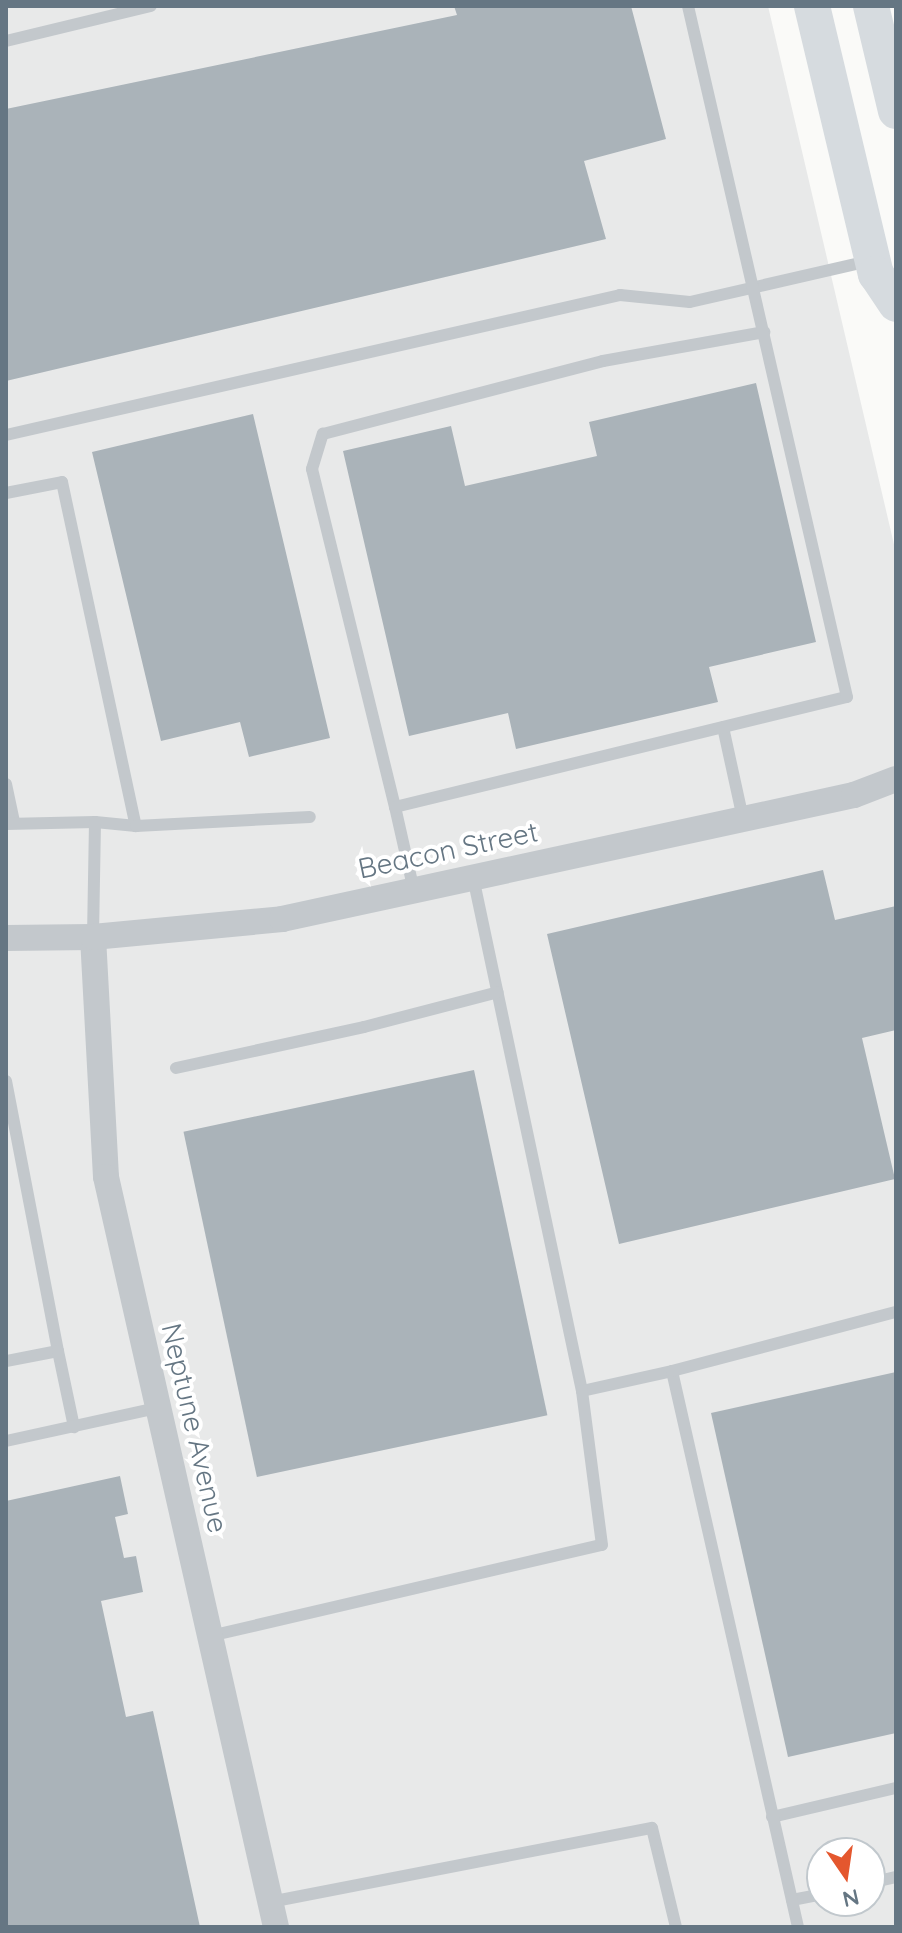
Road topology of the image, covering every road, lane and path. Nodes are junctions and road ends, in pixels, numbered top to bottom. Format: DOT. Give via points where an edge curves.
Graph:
graph roads {
  1 [pos="151,6"];
  2 [pos="688,6"];
  3 [pos="812,6"];
  4 [pos="871,6"];
  5 [pos="6,41"];
  6 [pos="896,111"];
  7 [pos="873,260"];
  8 [pos="754,287"];
  9 [pos="896,304"];
  10 [pos="764,332"];
  11 [pos="6,435"];
  12 [pos="6,493"];
  13 [pos="723,727"];
  14 [pos="896,779"];
  15 [pos="6,784"];
  16 [pos="395,807"];
  17 [pos="310,817"];
  18 [pos="743,819"];
  19 [pos="95,822"];
  20 [pos="10,823"];
  21 [pos="136,826"];
  22 [pos="473,877"];
  23 [pos="414,891"];
  24 [pos="93,937"];
  25 [pos="6,938"];
  26 [pos="498,992"];
  27 [pos="176,1068"];
  28 [pos="6,1081"];
  29 [pos="896,1312"];
  30 [pos="58,1351"];
  31 [pos="6,1361"];
  32 [pos="672,1371"];
  33 [pos="582,1391"];
  34 [pos="157,1408"];
  35 [pos="74,1427"];
  36 [pos="6,1441"];
  37 [pos="210,1636"];
  38 [pos="896,1788"];
  39 [pos="772,1817"];
  40 [pos="806,1897"];
  41 [pos="792,1900"];
  42 [pos="273,1914"];
  43 [pos="676,1927"];
  44 [pos="798,1927"];
  1 -- 5 [label="lane"];
  2 -- 8 [label="lane"];
  3 -- 7 [label="street"];
  4 -- 6 [label="street"];
  7 -- 8 [label="lane"];
  7 -- 9 [label="street"];
  8 -- 10 [label="lane"];
  8 -- 11 [label="lane" via="690,302 620,295"];
  10 -- 13 [label="lane" via="847,697"];
  10 -- 16 [label="lane" via="603,361 323,434 312,469"];
  12 -- 21 [label="lane" via="62,482"];
  13 -- 16 [label="lane"];
  13 -- 18 [label="lane"];
  14 -- 18 [label="street, Beacon Street" via="854,795"];
  15 -- 20 [label="lane"];
  16 -- 23 [label="lane"];
  17 -- 21 [label="lane"];
  18 -- 22 [label="street, Beacon Street"];
  19 -- 20 [label="lane"];
  19 -- 21 [label="lane"];
  19 -- 24 [label="lane"];
  22 -- 23 [label="street, Beacon Street"];
  22 -- 26 [label="lane"];
  23 -- 24 [label="street, Beacon Street" via="282,919"];
  24 -- 25 [label="street, Beacon Street"];
  24 -- 34 [label="street, Neptune Avenue" via="106,1177"];
  26 -- 27 [label="lane"];
  26 -- 33 [label="lane"];
  28 -- 30 [label="lane"];
  29 -- 32 [label="lane"];
  30 -- 31 [label="lane"];
  30 -- 35 [label="lane"];
  32 -- 33 [label="lane"];
  32 -- 39 [label="lane"];
  33 -- 37 [label="lane" via="602,1545"];
  34 -- 35 [label="lane"];
  34 -- 37 [label="street, Neptune Avenue"];
  35 -- 36 [label="lane"];
  37 -- 42 [label="street, Neptune Avenue"];
  38 -- 39 [label="lane"];
  39 -- 41 [label="lane"];
  40 -- 41 [label="lane"];
  41 -- 44 [label="lane"];
  42 -- 43 [label="lane" via="652,1828"];
}
